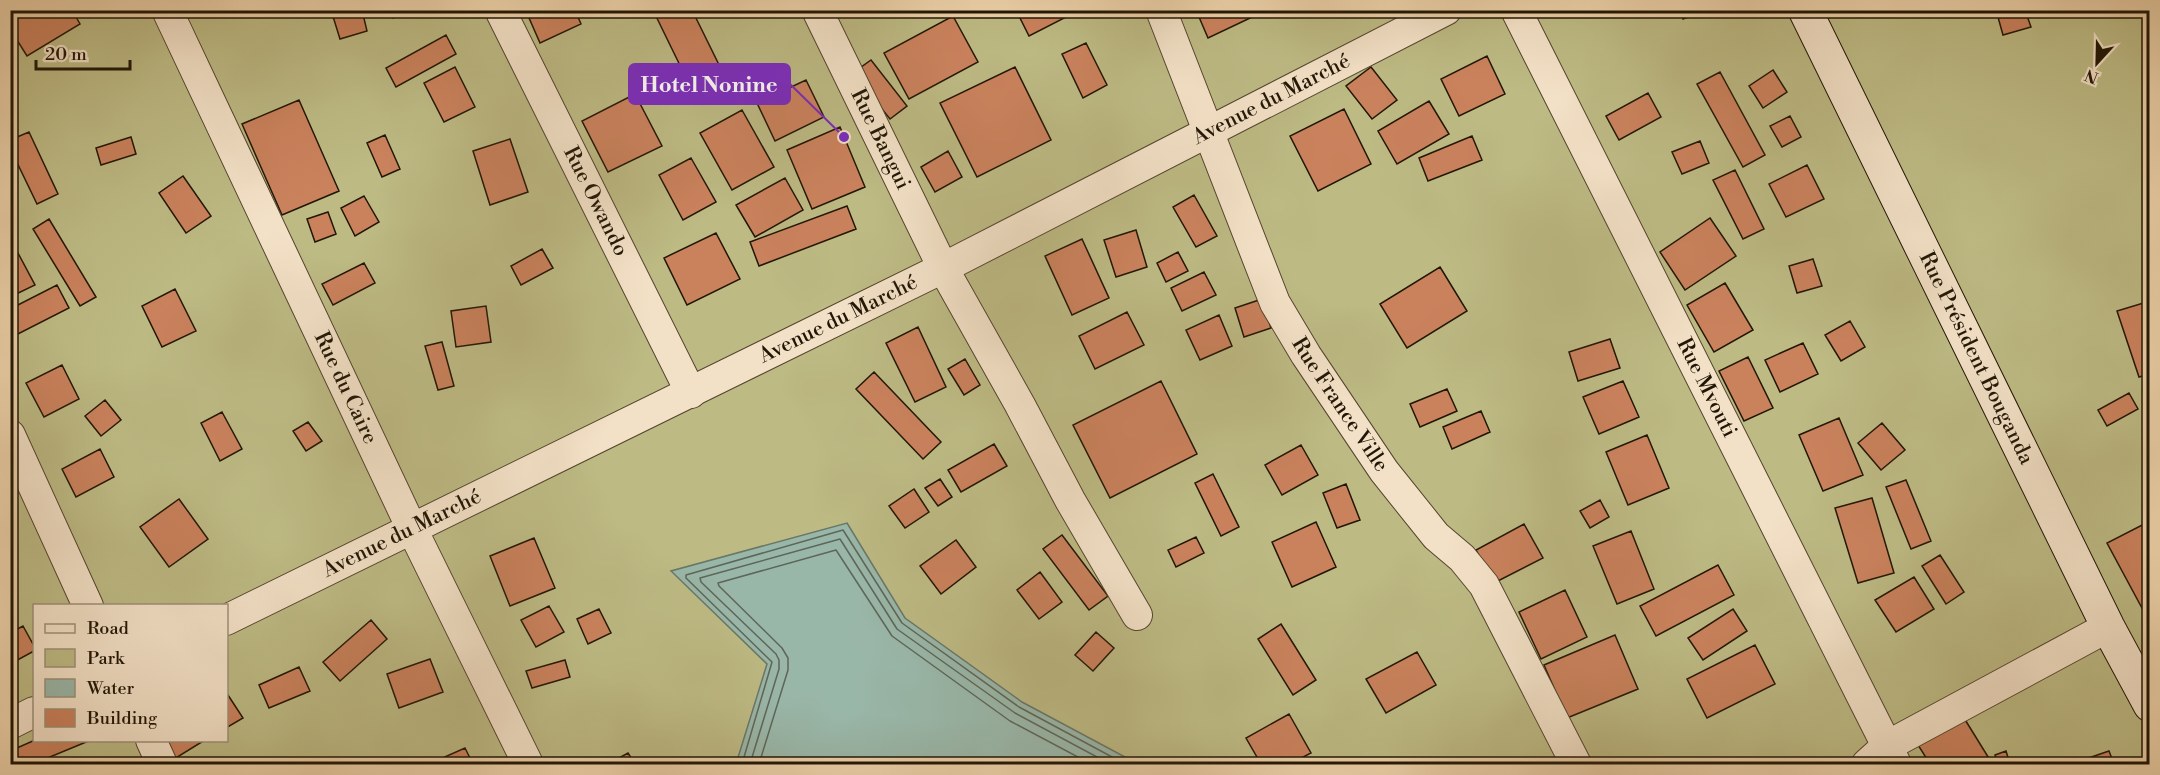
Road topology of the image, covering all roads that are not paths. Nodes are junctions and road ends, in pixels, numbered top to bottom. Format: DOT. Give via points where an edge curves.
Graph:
graph roads {
  1 [pos="167,10"];
  2 [pos="500,10"];
  3 [pos="817,10"];
  4 [pos="1161,10"];
  5 [pos="1446,10"];
  6 [pos="1516,10"];
  7 [pos="1805,10"];
  8 [pos="1210,133"];
  9 [pos="943,268"];
  10 [pos="691,393"];
  11 [pos="10,435"];
  12 [pos="412,529"];
  13 [pos="87,604"];
  14 [pos="1137,615"];
  15 [pos="228,619"];
  16 [pos="2108,627"];
  17 [pos="2150,705"];
  18 [pos="33,712"];
  19 [pos="10,724"];
  20 [pos="151,742"];
  21 [pos="1883,758"];
  22 [pos="162,765"];
  23 [pos="528,765"];
  24 [pos="1576,765"];
  1 -- 12 [label="street, Rue du Caire"];
  2 -- 10 [label="street, Rue Owando"];
  3 -- 9 [label="street, Rue Bangui"];
  4 -- 8 [label="street, Rue France Ville"];
  5 -- 8 [label="street, Avenue du Marché"];
  6 -- 21 [label="street, Rue Mvouti"];
  7 -- 16 [label="street, Rue Président Bouganda"];
  8 -- 9 [label="street, Avenue du Marché"];
  8 -- 24 [label="street, Rue France Ville" via="1275,303 1384,471 1436,536 1462,558 1484,585"];
  9 -- 10 [label="street, Avenue du Marché"];
  9 -- 14 [label="street, Rue Bangui"];
  10 -- 12 [label="street, Avenue du Marché"];
  11 -- 13 [label="street"];
  12 -- 15 [label="street, Avenue du Marché"];
  12 -- 23 [label="street, Rue du Caire"];
  16 -- 17 [label="street, Rue Président Bouganda"];
  16 -- 21 [label="street"];
  18 -- 19 [label="street"];
  20 -- 22 [label="street"];
}
